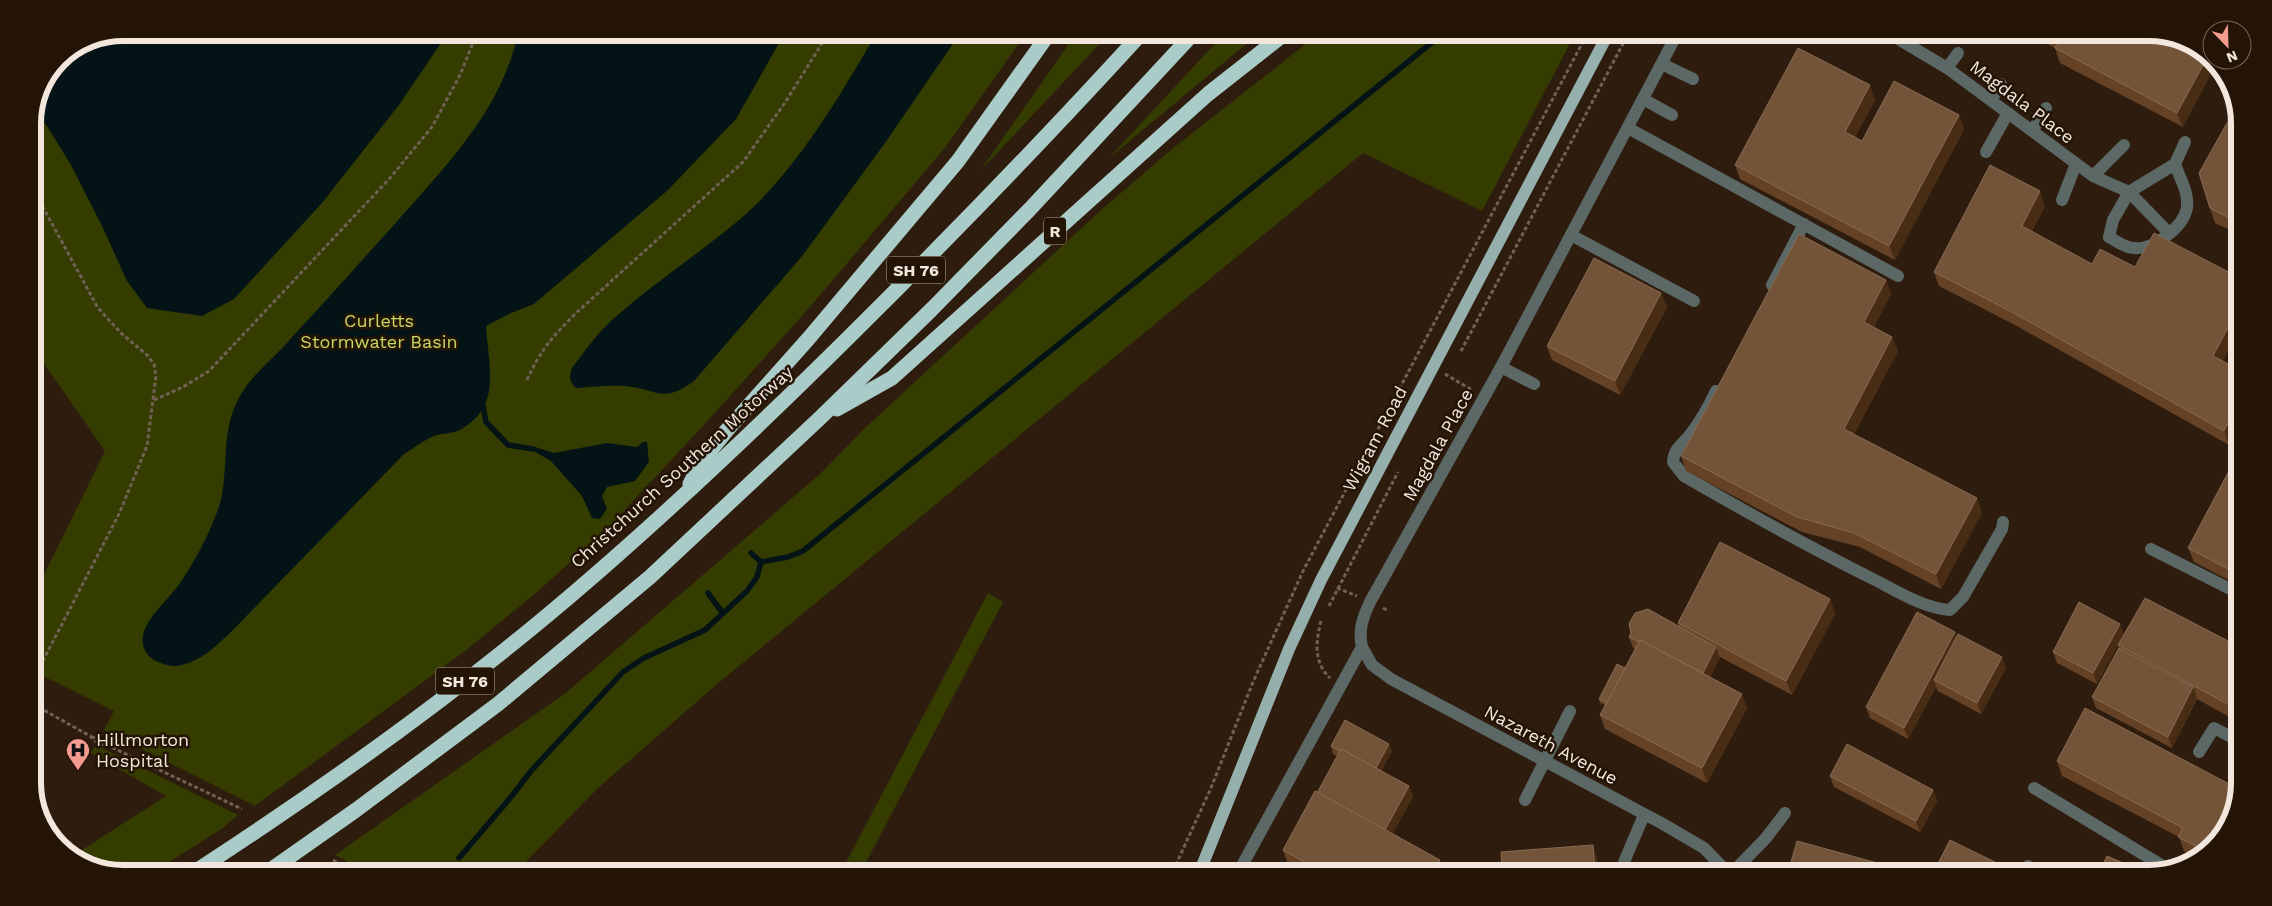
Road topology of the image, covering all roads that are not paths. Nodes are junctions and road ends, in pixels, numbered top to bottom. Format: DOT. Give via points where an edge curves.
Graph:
graph roads {
  1 [pos="1044,41"];
  2 [pos="1134,41"];
  3 [pos="1186,41"];
  4 [pos="1275,41"];
  5 [pos="1605,41"];
  6 [pos="1674,41"];
  7 [pos="1902,41"];
  8 [pos="1958,53"];
  9 [pos="1662,64"];
  10 [pos="1947,68"];
  11 [pos="1693,79"];
  12 [pos="2001,84"];
  13 [pos="1644,99"];
  14 [pos="1991,100"];
  15 [pos="2046,108"];
  16 [pos="2008,113"];
  17 [pos="1672,116"];
  18 [pos="1628,128"];
  19 [pos="2033,130"];
  20 [pos="2185,142"];
  21 [pos="2124,145"];
  22 [pos="1986,152"];
  23 [pos="2076,164"];
  24 [pos="2175,164"];
  25 [pos="2094,176"];
  26 [pos="2129,192"];
  27 [pos="2062,200"];
  28 [pos="1804,224"];
  29 [pos="2169,233"];
  30 [pos="1571,235"];
  31 [pos="1898,276"];
  32 [pos="1767,294"];
  33 [pos="1694,302"];
  34 [pos="1502,367"];
  35 [pos="1721,382"];
  36 [pos="1534,384"];
  37 [pos="820,418"];
  38 [pos="683,496"];
  39 [pos="2003,522"];
  40 [pos="2151,549"];
  41 [pos="2231,589"];
  42 [pos="1362,647"];
  43 [pos="1570,711"];
  44 [pos="2231,737"];
  45 [pos="2199,752"];
  46 [pos="1544,761"];
  47 [pos="2034,788"];
  48 [pos="1525,800"];
  49 [pos="1785,813"];
  50 [pos="1644,815"];
  51 [pos="1624,862"];
  52 [pos="2159,864"];
  53 [pos="204,865"];
  54 [pos="278,865"];
  55 [pos="1202,865"];
  56 [pos="1242,865"];
  57 [pos="1720,865"];
  58 [pos="1740,865"];
  1 -- 38 [label="highway" via="958,161 702,461"];
  2 -- 38 [label="highway, Christchurch Southern Motorway / SH 76" via="901,286"];
  3 -- 37 [label="highway, SH 76" via="1030,209"];
  4 -- 37 [label="highway, R" via="1208,94 892,378"];
  5 -- 55 [label="main road, Wigram Road" via="1321,580 1282,666"];
  6 -- 9 [label="street, Magdala Place"];
  7 -- 10 [label="street, Magdala Place"];
  8 -- 10 [label="street"];
  9 -- 11 [label="street"];
  9 -- 13 [label="street, Magdala Place"];
  10 -- 14 [label="street, Magdala Place"];
  12 -- 14 [label="street"];
  13 -- 17 [label="street"];
  13 -- 18 [label="street, Magdala Place"];
  14 -- 16 [label="street, Magdala Place"];
  15 -- 19 [label="street"];
  16 -- 19 [label="street, Magdala Place"];
  16 -- 22 [label="street"];
  18 -- 28 [label="street"];
  18 -- 30 [label="street, Magdala Place"];
  19 -- 23 [label="street, Magdala Place"];
  20 -- 24 [label="street"];
  21 -- 25 [label="street"];
  23 -- 25 [label="street, Magdala Place"];
  23 -- 27 [label="street"];
  24 -- 26 [label="street"];
  24 -- 29 [label="street" via="2186,191 2186,209 2182,220"];
  25 -- 26 [label="street, Magdala Place"];
  26 -- 29 [label="street"];
  26 -- 29 [label="street" via="2113,220 2109,237 2134,249 2152,245"];
  28 -- 31 [label="street"];
  28 -- 32 [label="street"];
  30 -- 33 [label="street"];
  30 -- 34 [label="street, Magdala Place"];
  34 -- 36 [label="street"];
  34 -- 42 [label="street, Magdala Place" via="1370,602 1361,620"];
  35 -- 39 [label="street" via="1688,437 1680,443 1673,462 1684,476 1809,547 1917,601 1950,610 1963,597"];
  37 -- 54 [label="highway, SH 76" via="650,576 556,656 427,757"];
  38 -- 53 [label="highway, Christchurch Southern Motorway / SH 76" via="534,627 425,712"];
  40 -- 41 [label="street"];
  42 -- 46 [label="street, Nazareth Avenue" via="1372,665 1391,680"];
  42 -- 56 [label="street"];
  43 -- 46 [label="street"];
  44 -- 45 [label="street" via="2214,728"];
  46 -- 48 [label="street"];
  46 -- 50 [label="street, Nazareth Avenue"];
  47 -- 52 [label="street"];
  49 -- 58 [label="street"];
  50 -- 51 [label="street"];
  50 -- 57 [label="street, Nazareth Avenue" via="1704,848"];
}
